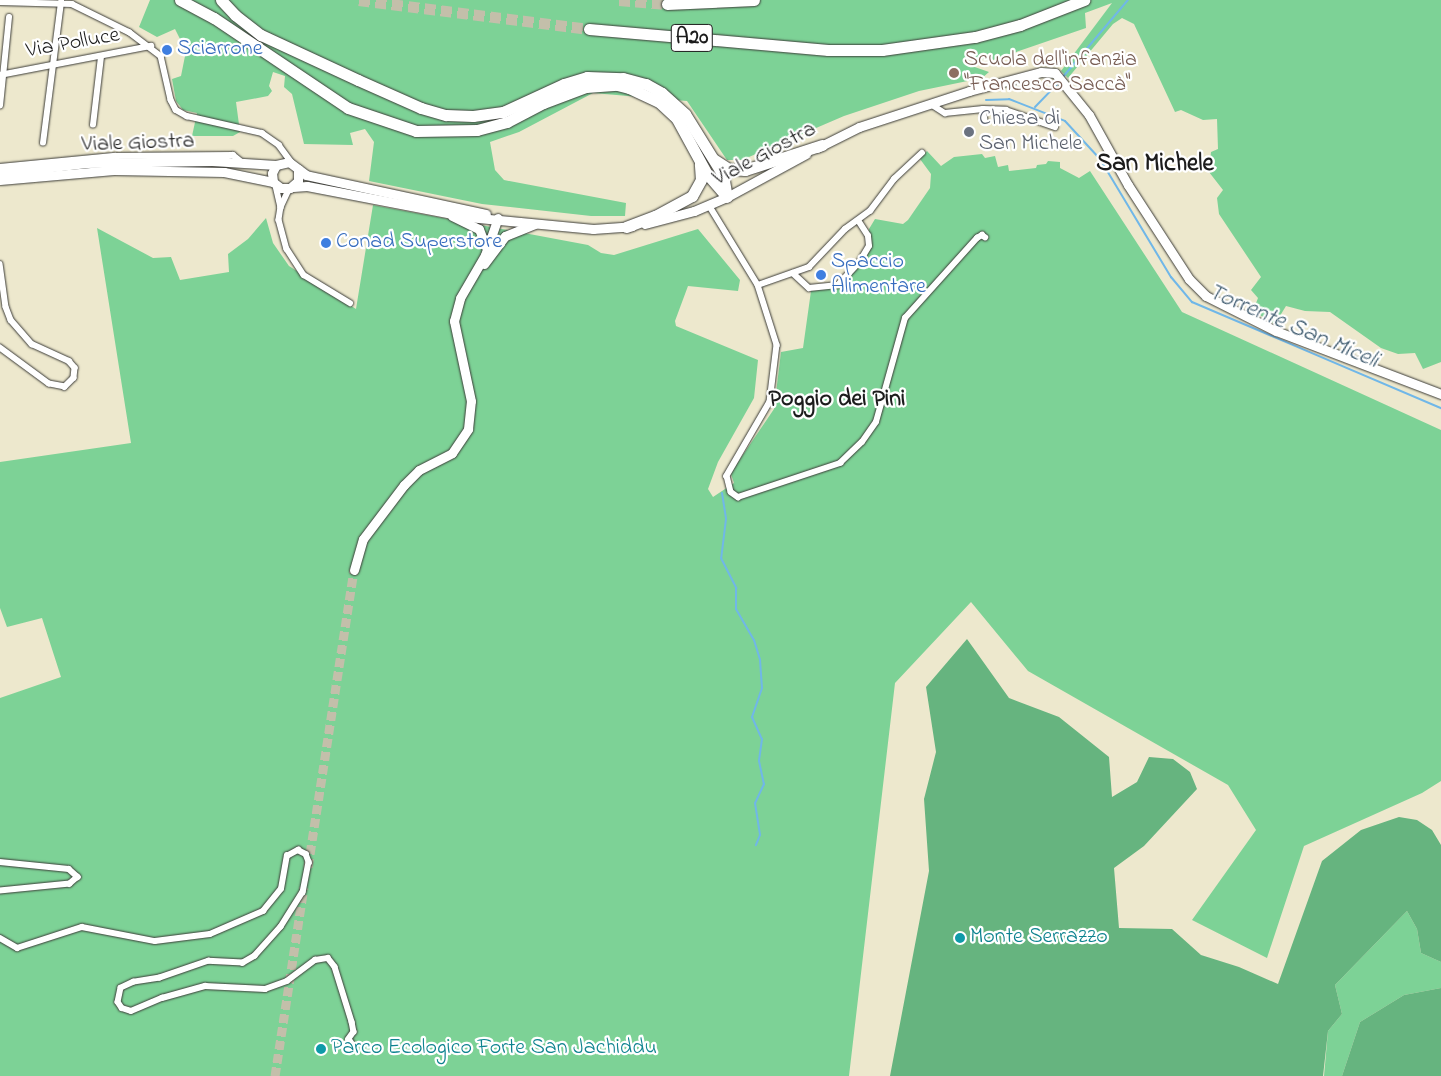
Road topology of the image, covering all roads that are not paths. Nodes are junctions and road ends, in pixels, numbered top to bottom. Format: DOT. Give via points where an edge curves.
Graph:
graph roads {
  1 [pos="180,0"];
  2 [pos="221,0"];
  3 [pos="754,0"];
  4 [pos="1081,1"];
  5 [pos="0,2"];
  6 [pos="61,2"];
  7 [pos="667,4"];
  8 [pos="9,17"];
  9 [pos="589,29"];
  10 [pos="151,46"];
  11 [pos="101,57"];
  12 [pos="53,65"];
  13 [pos="2,75"];
  14 [pos="541,99"];
  15 [pos="931,104"];
  16 [pos="0,106"];
  17 [pos="983,109"];
  18 [pos="985,120"];
  19 [pos="93,125"];
  20 [pos="1055,127"];
  21 [pos="43,143"];
  22 [pos="822,145"];
  23 [pos="279,146"];
  24 [pos="922,153"];
  25 [pos="704,157"];
  26 [pos="245,164"];
  27 [pos="278,164"];
  28 [pos="295,166"];
  29 [pos="0,167"];
  30 [pos="0,173"];
  31 [pos="0,180"];
  32 [pos="275,184"];
  33 [pos="292,188"];
  34 [pos="727,197"];
  35 [pos="709,205"];
  36 [pos="281,207"];
  37 [pos="430,209"];
  38 [pos="498,218"];
  39 [pos="859,222"];
  40 [pos="537,223"];
  41 [pos="626,227"];
  42 [pos="986,238"];
  43 [pos="498,244"];
  44 [pos="487,248"];
  45 [pos="0,264"];
  46 [pos="793,273"];
  47 [pos="474,276"];
  48 [pos="758,285"];
  49 [pos="350,303"];
  50 [pos="0,348"];
  51 [pos="1441,394"];
  52 [pos="354,570"];
  53 [pos="0,862"];
  54 [pos="0,891"];
  55 [pos="0,938"];
  56 [pos="353,1045"];
  1 -- 14 [label="highway" via="214,18 348,108 393,126 436,133 477,130 507,122"];
  2 -- 14 [label="highway" via="262,35 429,111 464,117 503,112"];
  3 -- 7 [label="highway, A20"];
  4 -- 9 [label="highway, A20" via="998,32 906,48 795,47"];
  5 -- 6 [label="street"];
  6 -- 10 [label="street" via="116,25"];
  6 -- 12 [label="street"];
  8 -- 13 [label="street"];
  10 -- 11 [label="street, Via Polluce"];
  10 -- 23 [label="street" via="163,60 170,100 180,113 258,132"];
  11 -- 12 [label="street, Via Polluce"];
  11 -- 19 [label="street"];
  12 -- 13 [label="street, Via Polluce"];
  12 -- 21 [label="street"];
  13 -- 16 [label="street"];
  14 -- 25 [label="highway" via="587,77 622,78 646,84 679,107"];
  15 -- 17 [label="street" via="945,113"];
  15 -- 22 [label="main road, Viale Giostra" via="859,127"];
  15 -- 51 [label="main road, Viale Giostra" via="1041,72 1059,75 1089,115 1144,211 1189,279 1206,296 1276,331"];
  17 -- 18 [label="street"];
  17 -- 20 [label="street" via="1006,110"];
  22 -- 25 [label="highway" via="744,170"];
  22 -- 34 [label="main road, Viale Giostra"];
  23 -- 27 [label="street"];
  23 -- 28 [label="street"];
  24 -- 39 [label="street" via="894,179 877,204"];
  25 -- 34 [label="highway"];
  25 -- 41 [label="highway" via="701,180 692,196"];
  26 -- 27 [label="main road, Viale Giostra"];
  26 -- 29 [label="street" via="233,155 213,154 86,157"];
  26 -- 30 [label="main road, Viale Giostra" via="212,161 86,163"];
  27 -- 28 [label="main road"];
  27 -- 32 [label="main road" via="272,173"];
  28 -- 33 [label="main road" via="298,181"];
  28 -- 38 [label="main road, Viale Giostra" via="314,177 472,209"];
  31 -- 32 [label="main road, Viale Giostra" via="114,170 224,172"];
  32 -- 33 [label="main road"];
  32 -- 36 [label="street"];
  33 -- 36 [label="street"];
  33 -- 37 [label="main road, Viale Giostra" via="307,186"];
  34 -- 35 [label="main road, Viale Giostra"];
  35 -- 41 [label="main road, Viale Giostra" via="669,219"];
  35 -- 48 [label="street"];
  36 -- 49 [label="street" via="280,231 297,268"];
  37 -- 38 [label="main road, Viale Giostra" via="468,217"];
  37 -- 44 [label="main road" via="479,229"];
  38 -- 40 [label="main road, Viale Giostra"];
  38 -- 43 [label="main road" via="501,234"];
  38 -- 44 [label="main road"];
  39 -- 46 [label="street" via="845,229 810,267"];
  39 -- 46 [label="street" via="868,236 868,246 860,261 838,285 810,288"];
  40 -- 41 [label="main road, Viale Giostra" via="593,229"];
  40 -- 43 [label="main road" via="511,232"];
  42 -- 48 [label="street" via="982,235 977,238 905,318 876,422 862,442 840,463 738,497 731,492 727,476 770,402 777,345"];
  43 -- 47 [label="main road"];
  44 -- 47 [label="main road"];
  45 -- 50 [label="street" via="6,308 11,320 32,344 69,361 74,368 74,378 65,387 50,384"];
  46 -- 48 [label="street"];
  47 -- 52 [label="main road" via="460,298 454,321 471,401 468,429 452,453 415,473 404,485 363,539"];
  53 -- 54 [label="street" via="69,870 78,877 70,884"];
  55 -- 56 [label="street" via="17,948 82,927 155,941 210,934 263,911 281,889 287,856 298,850 306,854 309,862 303,892 281,927 254,956 243,963 209,961 160,978 134,982 121,988 118,1002 122,1008 131,1011 205,986 265,989 287,981 315,960 328,958 335,968 352,1022 354,1032 349,1039"];
}
